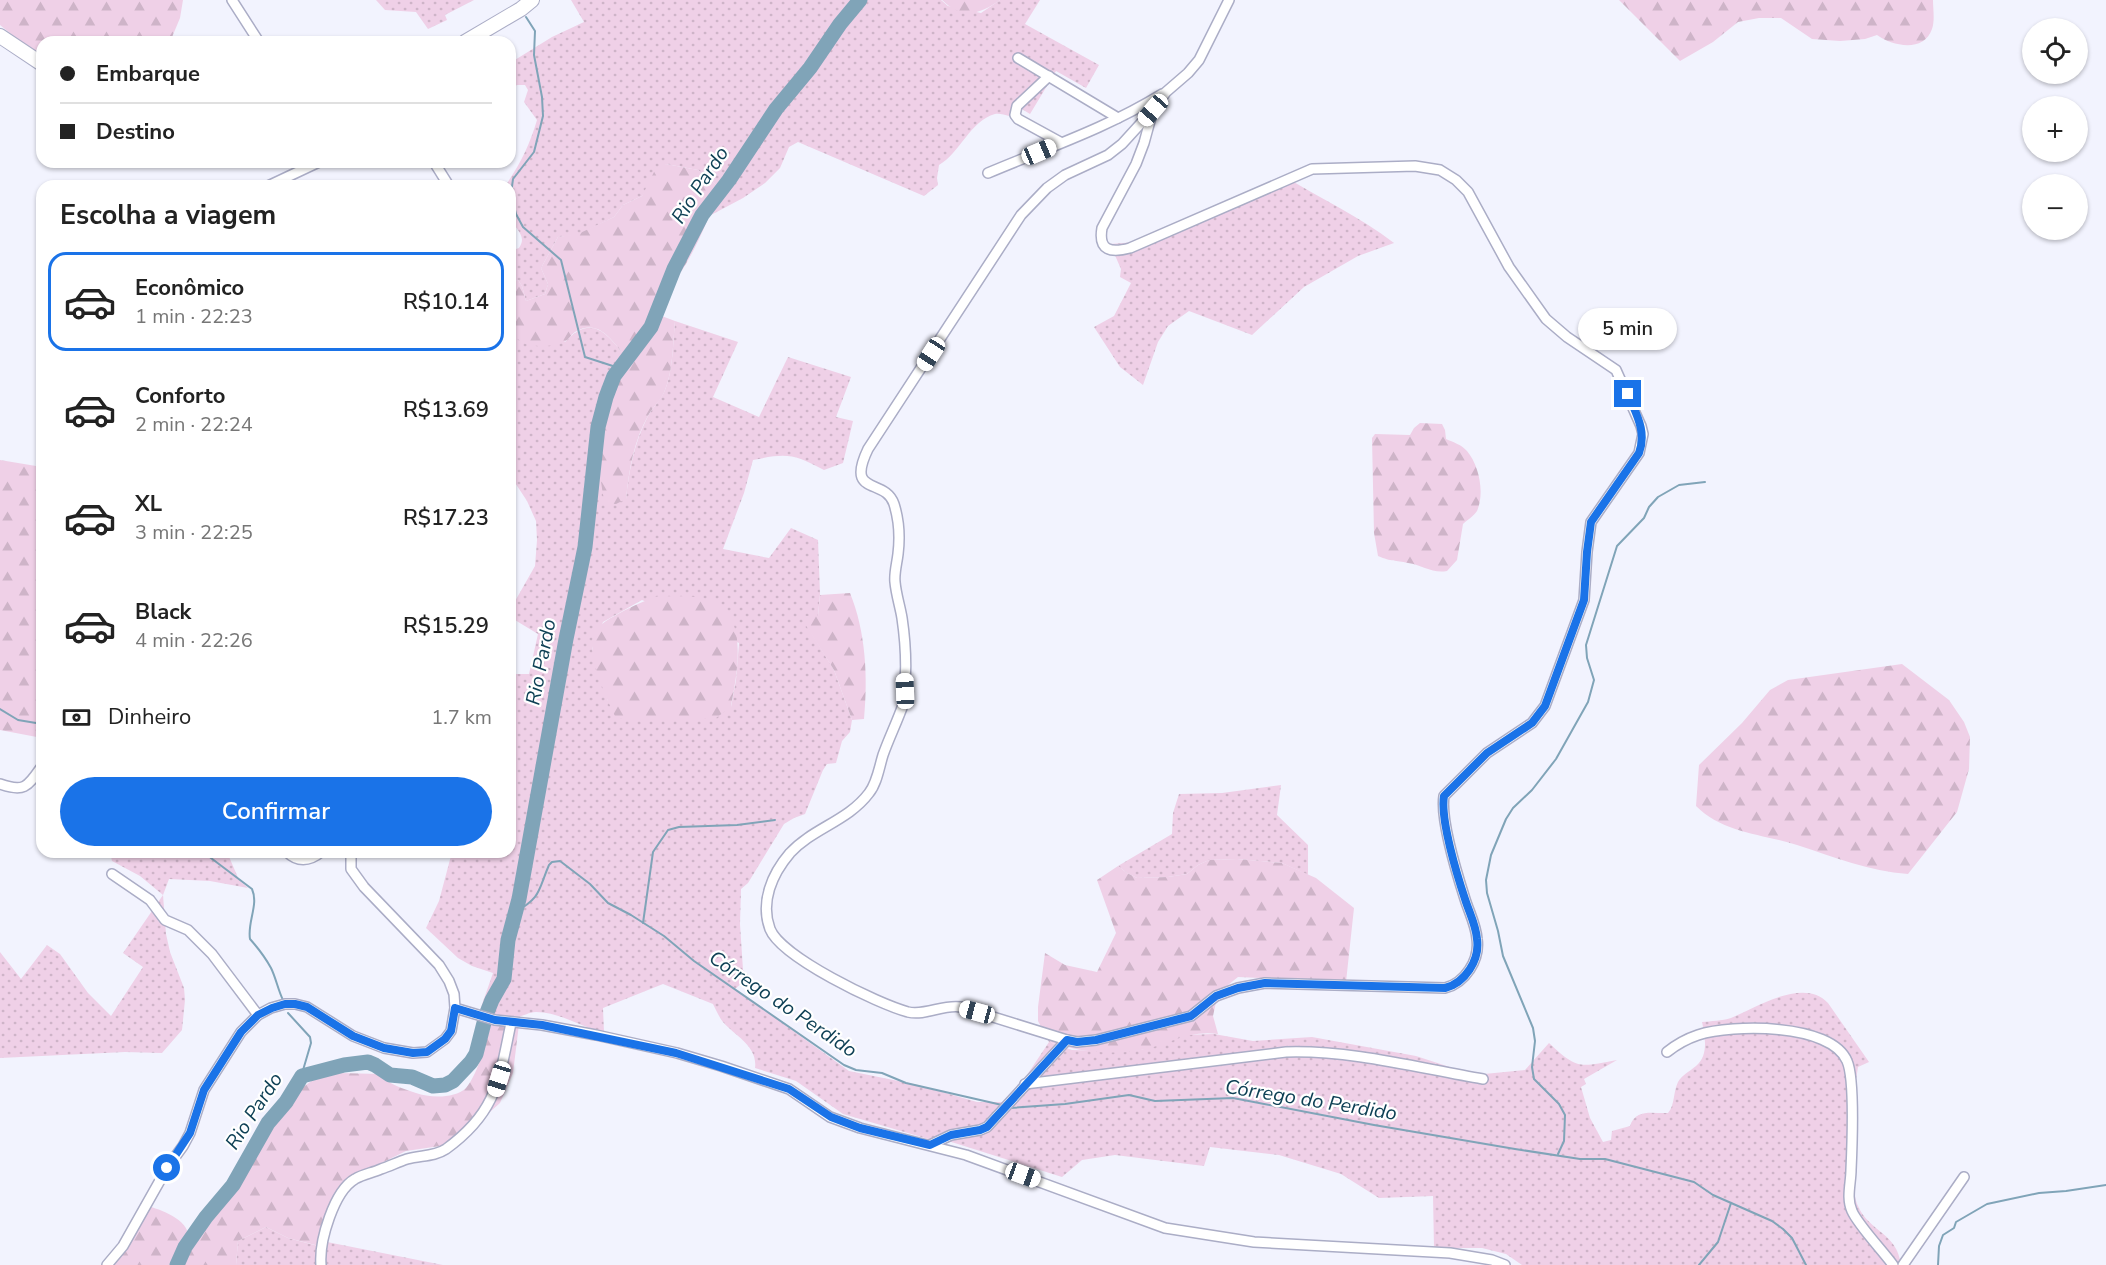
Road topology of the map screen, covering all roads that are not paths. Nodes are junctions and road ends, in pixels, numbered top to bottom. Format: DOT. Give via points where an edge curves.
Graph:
graph roads {
  1 [pos="232,0"];
  2 [pos="532,0"];
  3 [pos="1229,0"];
  4 [pos="0,36"];
  5 [pos="255,36"];
  6 [pos="475,36"];
  7 [pos="1018,58"];
  8 [pos="36,60"];
  9 [pos="1049,76"];
  10 [pos="1166,92"];
  11 [pos="1153,110"];
  12 [pos="1118,118"];
  13 [pos="1060,142"];
  14 [pos="306,168"];
  15 [pos="988,173"];
  16 [pos="281,180"];
  17 [pos="36,774"];
  18 [pos="0,784"];
  19 [pos="293,858"];
  20 [pos="311,858"];
  21 [pos="351,858"];
  22 [pos="112,874"];
  23 [pos="455,1008"];
  24 [pos="258,1015"];
  25 [pos="512,1023"];
  26 [pos="1067,1040"];
  27 [pos="1667,1052"];
  28 [pos="1483,1079"];
  29 [pos="1025,1084"];
  30 [pos="930,1145"];
  31 [pos="1964,1177"];
  32 [pos="107,1265"];
  33 [pos="321,1265"];
  34 [pos="1505,1265"];
  35 [pos="1893,1265"];
  36 [pos="1903,1265"];
  1 -- 5 [label="street"];
  2 -- 6 [label="street"];
  3 -- 10 [label="street" via="1199,60"];
  4 -- 8 [label="street"];
  7 -- 9 [label="street"];
  9 -- 12 [label="street"];
  9 -- 13 [label="street" via="1017,106 1015,115"];
  10 -- 11 [label="street"];
  10 -- 12 [label="street"];
  11 -- 26 [label="street" via="1108,155 1065,176 1027,207 864,456 861,476 865,483 893,501 897,515 895,581 903,630 903,705 871,791 857,808 791,852 775,873 766,903 771,930 780,942 821,972 857,991 906,1011 922,1013 952,1006"];
  11 -- 26 [label="street" via="1136,164 1102,228 1100,238 1110,250 1130,248 1311,169 1415,166 1440,170 1468,192 1509,267 1546,319 1616,370 1641,426 1643,443 1591,522 1584,600 1545,706 1532,723 1487,753 1444,796 1444,817 1478,940 1471,966 1462,980 1445,988 1265,983 1216,996 1191,1016 1096,1040"];
  12 -- 13 [label="street"];
  13 -- 15 [label="street"];
  14 -- 16 [label="street"];
  17 -- 18 [label="street" via="21,789"];
  19 -- 20 [label="street"];
  21 -- 23 [label="street" via="351,868 364,887 439,965 454,994"];
  22 -- 24 [label="street" via="150,900 165,920 188,930 212,954"];
  23 -- 24 [label="street" via="451,1031 445,1039 427,1052 413,1053 384,1048 353,1036 301,1005 285,1004"];
  23 -- 25 [label="street"];
  24 -- 32 [label="street" via="241,1032 204,1090 183,1146 123,1246"];
  25 -- 30 [label="street" via="596,1035 721,1066 789,1089 831,1117 860,1128"];
  25 -- 33 [label="street" via="495,1092 480,1117 443,1151 408,1158 354,1179 339,1195 324,1237"];
  26 -- 29 [label="street"];
  27 -- 35 [label="street" via="1700,1034 1763,1028 1799,1032 1841,1052 1850,1069 1849,1202 1855,1216"];
  28 -- 29 [label="street" via="1311,1051"];
  29 -- 30 [label="street" via="987,1127 951,1135"];
  30 -- 34 [label="street" via="1165,1228 1254,1242 1450,1253"];
  31 -- 36 [label="street"];
}
